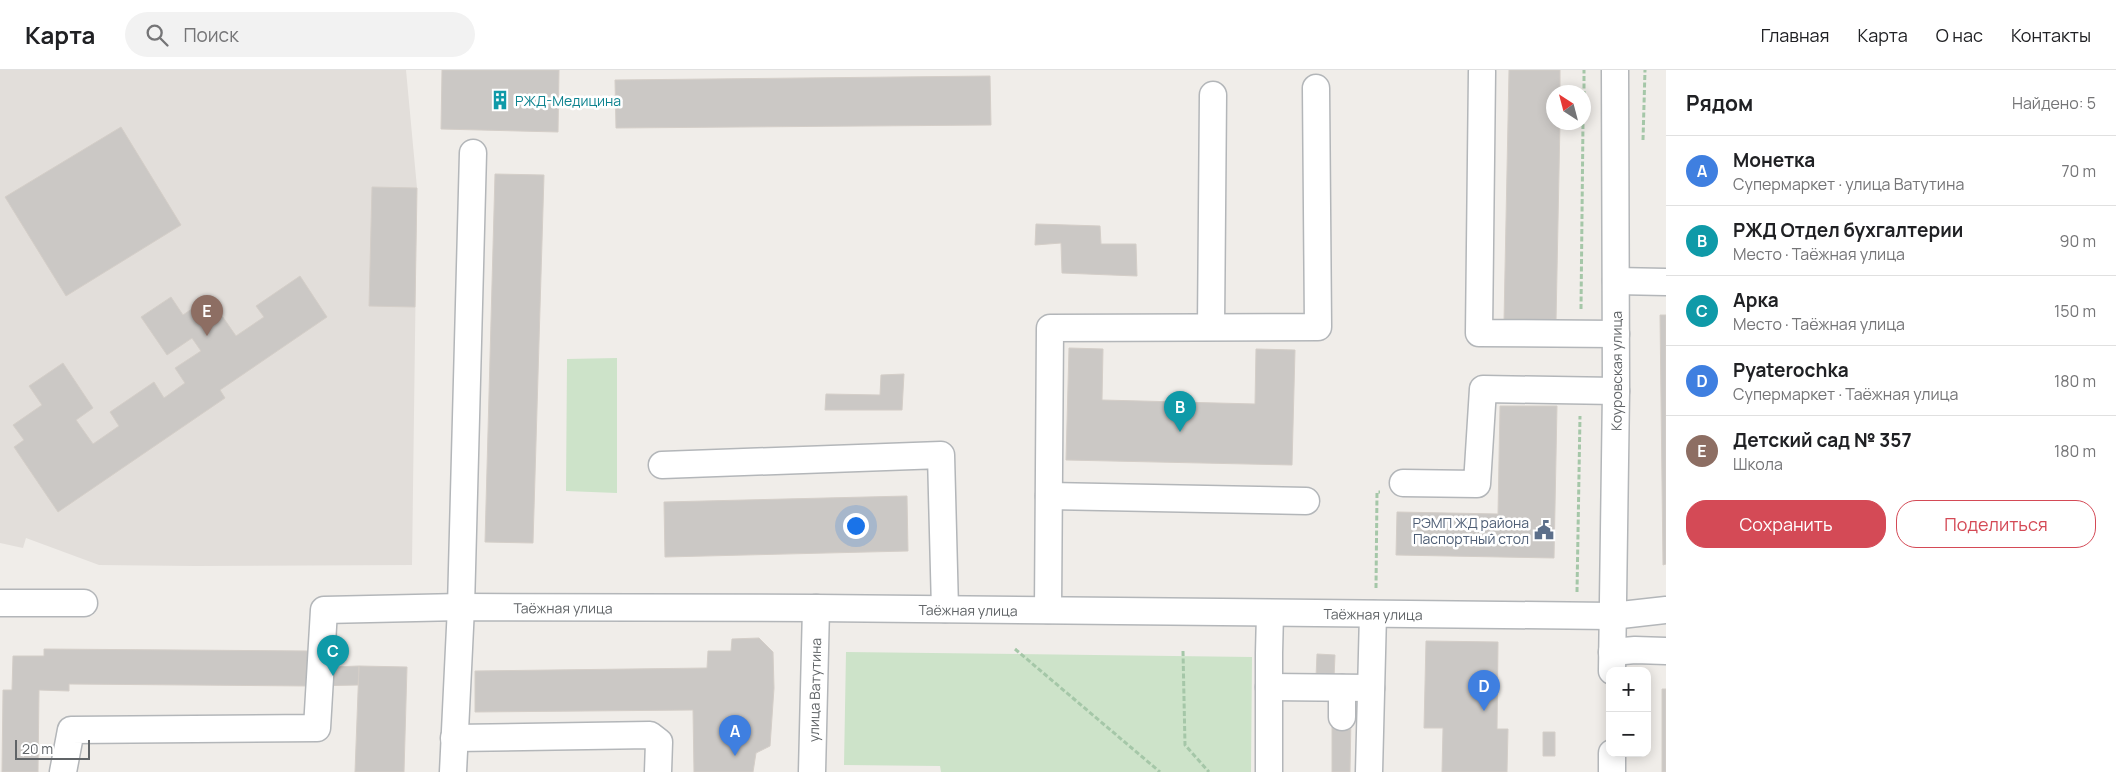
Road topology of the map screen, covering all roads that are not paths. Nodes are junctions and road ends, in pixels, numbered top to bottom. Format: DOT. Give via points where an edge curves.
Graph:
graph roads {
  1 [pos="1615,70"];
  2 [pos="1482,72"];
  3 [pos="1316,88"];
  4 [pos="1213,95"];
  5 [pos="472,153"];
  6 [pos="1616,281"];
  7 [pos="1666,282"];
  8 [pos="1211,327"];
  9 [pos="1616,334"];
  10 [pos="1616,390"];
  11 [pos="662,464"];
  12 [pos="1403,483"];
  13 [pos="1049,496"];
  14 [pos="1306,500"];
  15 [pos="0,603"];
  16 [pos="84,603"];
  17 [pos="461,607"];
  18 [pos="816,608"];
  19 [pos="945,609"];
  20 [pos="1048,610"];
  21 [pos="1666,610"];
  22 [pos="1270,613"];
  23 [pos="1373,614"];
  24 [pos="1612,616"];
  25 [pos="1666,651"];
  26 [pos="1612,661"];
  27 [pos="1269,687"];
  28 [pos="1342,688"];
  29 [pos="1371,688"];
  30 [pos="1342,717"];
  31 [pos="454,738"];
  32 [pos="1612,757"];
  33 [pos="63,772"];
  34 [pos="453,772"];
  35 [pos="658,772"];
  36 [pos="812,772"];
  37 [pos="1269,772"];
  38 [pos="1369,772"];
  39 [pos="1612,772"];
  1 -- 6 [label="street, Коуровская улица"];
  2 -- 9 [label="street" via="1479,332"];
  3 -- 8 [label="street" via="1318,327"];
  4 -- 8 [label="street"];
  5 -- 17 [label="street"];
  6 -- 7 [label="street"];
  6 -- 9 [label="street, Коуровская улица"];
  8 -- 13 [label="street" via="1050,328"];
  9 -- 10 [label="street, Коуровская улица"];
  10 -- 12 [label="street" via="1483,389 1477,484"];
  10 -- 24 [label="street, Коуровская улица"];
  11 -- 19 [label="street" via="941,456"];
  13 -- 14 [label="street"];
  13 -- 20 [label="street"];
  15 -- 16 [label="street"];
  17 -- 18 [label="street, Таёжная улица"];
  17 -- 31 [label="street"];
  17 -- 33 [label="street, Таёжная улица" via="324,610 317,728 71,730"];
  18 -- 19 [label="street, Таёжная улица"];
  18 -- 36 [label="street, улица Ватутина"];
  19 -- 20 [label="street, Таёжная улица"];
  20 -- 22 [label="street, Таёжная улица"];
  21 -- 24 [label="street, Таёжная улица"];
  22 -- 23 [label="street, Таёжная улица"];
  22 -- 27 [label="street"];
  23 -- 24 [label="street, Таёжная улица"];
  23 -- 29 [label="street"];
  24 -- 26 [label="street, Коуровская улица"];
  25 -- 26 [label="street"];
  27 -- 28 [label="street"];
  27 -- 37 [label="street"];
  28 -- 29 [label="street"];
  28 -- 30 [label="street"];
  29 -- 38 [label="street"];
  31 -- 34 [label="street"];
  31 -- 35 [label="street" via="650,735 659,742"];
  32 -- 39 [label="street"];
}
